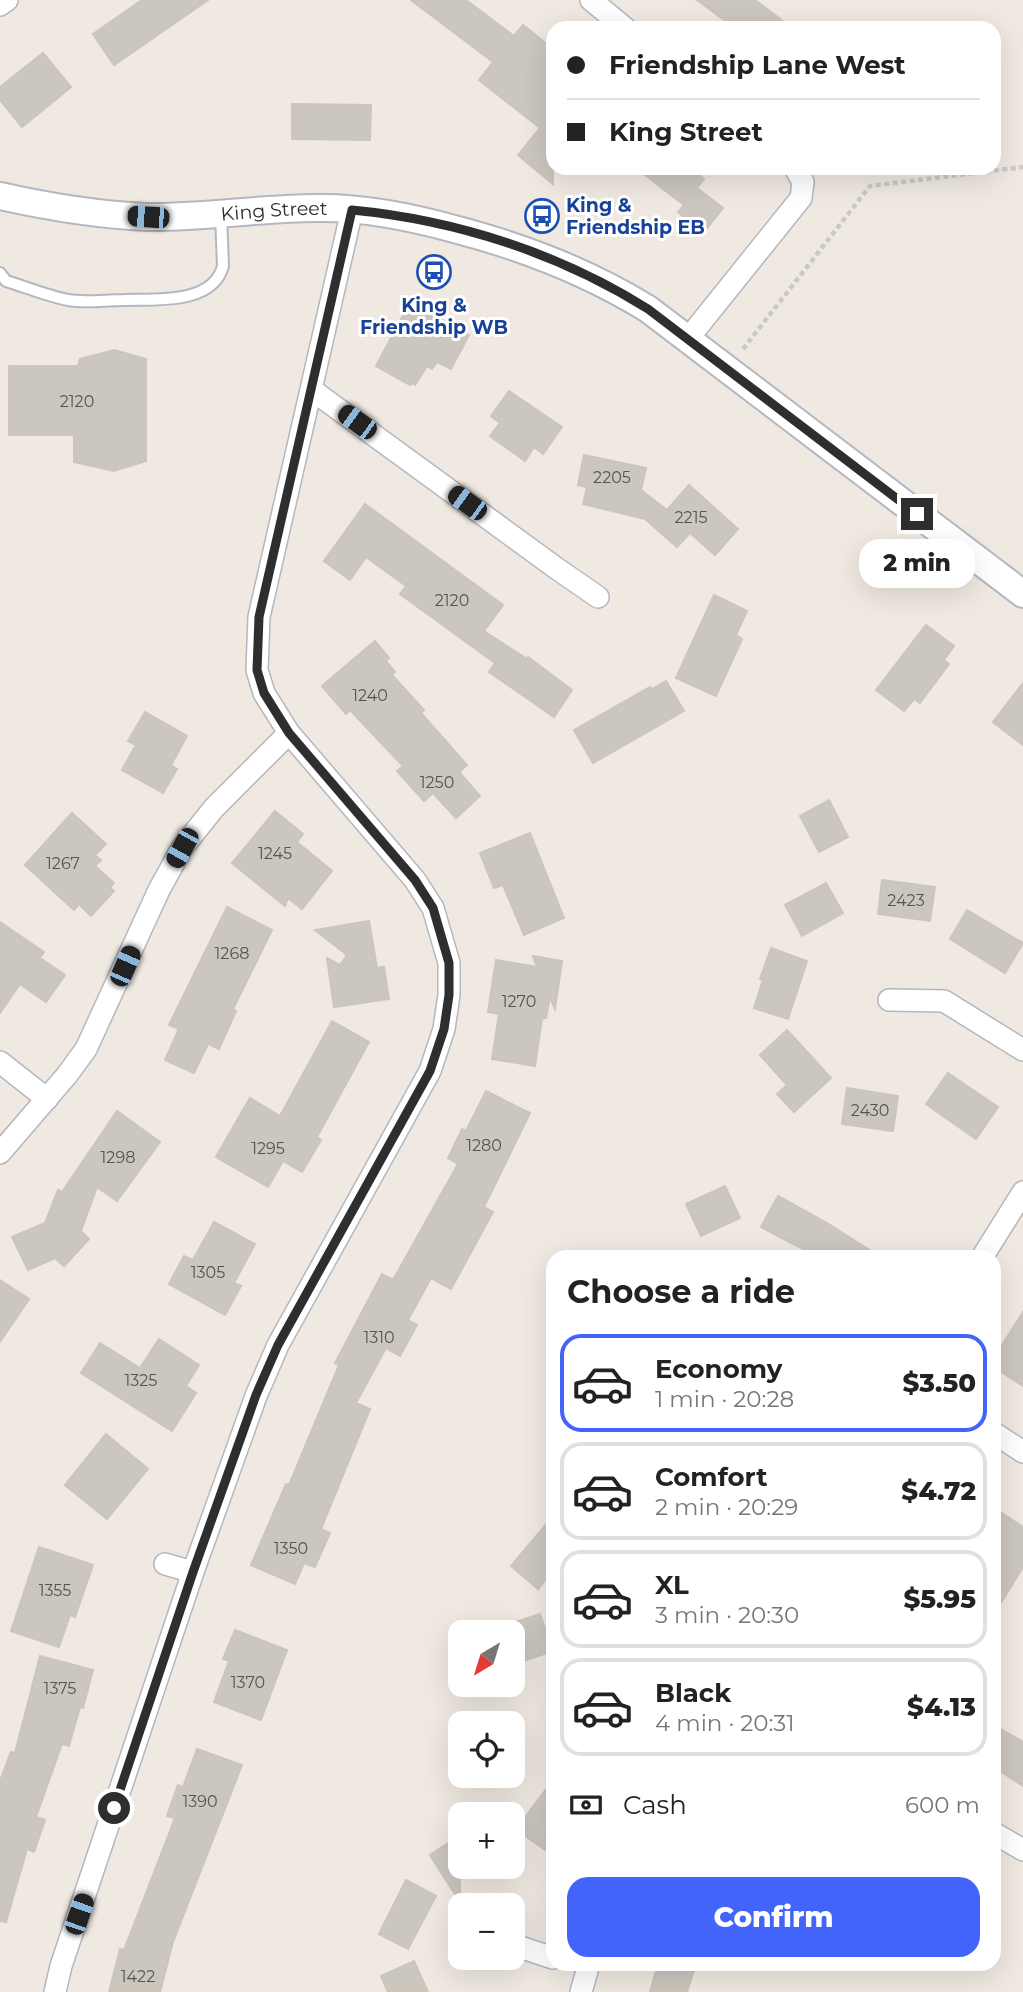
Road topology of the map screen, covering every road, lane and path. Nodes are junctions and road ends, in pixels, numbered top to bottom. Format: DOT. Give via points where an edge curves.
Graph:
graph roads {
  1 [pos="7,0"];
  2 [pos="595,1"];
  3 [pos="0,5"];
  4 [pos="617,21"];
  5 [pos="1023,167"];
  6 [pos="1001,170"];
  7 [pos="799,175"];
  8 [pos="959,175"];
  9 [pos="0,196"];
  10 [pos="352,210"];
  11 [pos="221,215"];
  12 [pos="0,273"];
  13 [pos="687,340"];
  14 [pos="727,369"];
  15 [pos="312,390"];
  16 [pos="1023,594"];
  17 [pos="598,597"];
  18 [pos="289,733"];
  19 [pos="889,1000"];
  20 [pos="1023,1050"];
  21 [pos="0,1062"];
  22 [pos="47,1099"];
  23 [pos="0,1153"];
  24 [pos="1023,1192"];
  25 [pos="987,1250"];
  26 [pos="1001,1438"];
  27 [pos="1023,1452"];
  28 [pos="165,1564"];
  29 [pos="193,1572"];
  30 [pos="1001,1837"];
  31 [pos="1023,1850"];
  32 [pos="525,1949"];
  33 [pos="546,1956"];
  34 [pos="582,1971"];
  35 [pos="55,1992"];
  36 [pos="582,1992"];
  1 -- 3 [label="street"];
  2 -- 4 [label="street"];
  5 -- 6 [label="path"];
  7 -- 13 [label="street" via="803,182 800,198"];
  8 -- 14 [label="path" via="870,186"];
  9 -- 11 [label="street, King Street" via="97,214"];
  10 -- 11 [label="street, King Street"];
  10 -- 13 [label="street, King Street" via="428,222 506,242 563,263 612,286"];
  10 -- 15 [label="street"];
  11 -- 12 [label="lane" via="221,274 194,294 70,300 6,281"];
  13 -- 14 [label="street, King Street"];
  14 -- 16 [label="street, King Street"];
  15 -- 17 [label="street"];
  15 -- 18 [label="street" via="256,645 264,693"];
  18 -- 22 [label="street" via="214,808 182,848 86,1049"];
  18 -- 29 [label="street" via="415,880 433,908 449,963 449,995 430,1071 278,1345"];
  19 -- 20 [label="street" via="944,1001"];
  21 -- 22 [label="street"];
  22 -- 23 [label="street"];
  24 -- 25 [label="street"];
  26 -- 27 [label="street"];
  28 -- 29 [label="street"];
  29 -- 35 [label="street"];
  30 -- 31 [label="street"];
  32 -- 33 [label="street"];
  34 -- 36 [label="street"];
}
